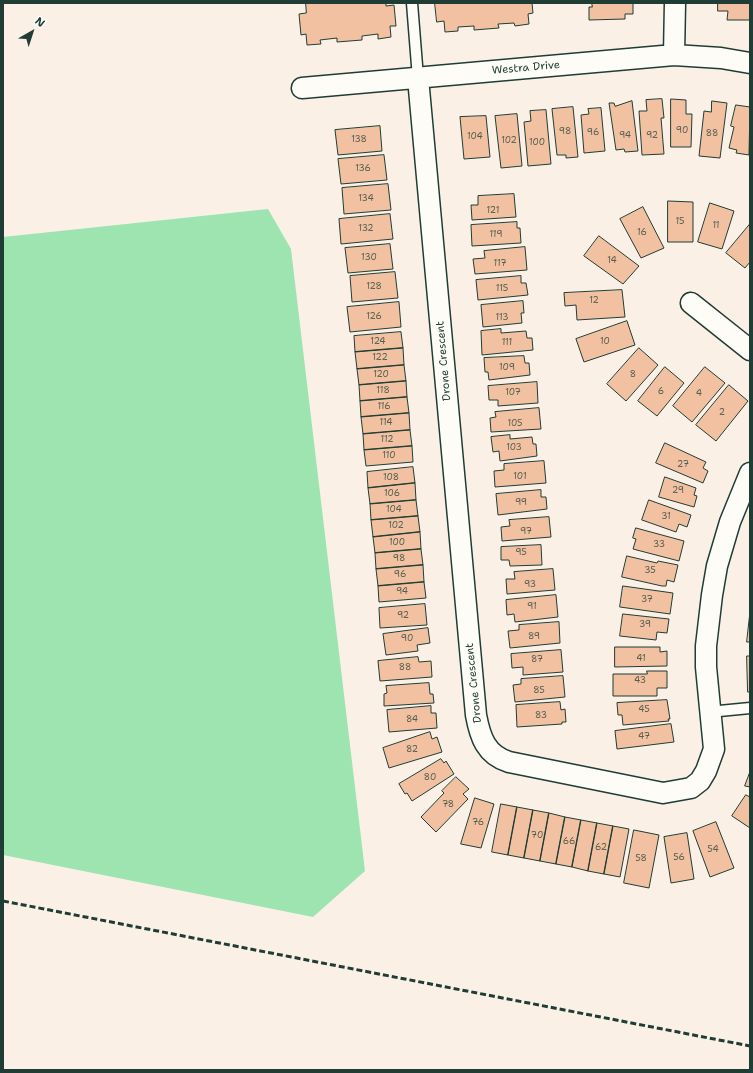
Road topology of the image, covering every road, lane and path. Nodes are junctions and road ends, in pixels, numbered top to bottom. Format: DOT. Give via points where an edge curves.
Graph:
graph roads {
  1 [pos="412,3"];
  2 [pos="675,3"];
  3 [pos="674,54"];
  4 [pos="750,63"];
  5 [pos="418,78"];
  6 [pos="302,88"];
  7 [pos="691,303"];
  8 [pos="750,350"];
  9 [pos="750,474"];
  10 [pos="750,708"];
  11 [pos="709,712"];
  1 -- 5 [label="lane"];
  2 -- 3 [label="street"];
  3 -- 4 [label="street, Westra Drive"];
  3 -- 5 [label="street, Westra Drive"];
  5 -- 6 [label="street, Westra Drive"];
  5 -- 11 [label="street, Drone Crescent" via="479,732 493,754 509,762 663,793 676,792 691,788 700,781 710,761 714,749"];
  7 -- 8 [label="street"];
  9 -- 11 [label="street, Drone Crescent" via="730,522 717,566 712,595 706,646"];
  10 -- 11 [label="lane"];
}
